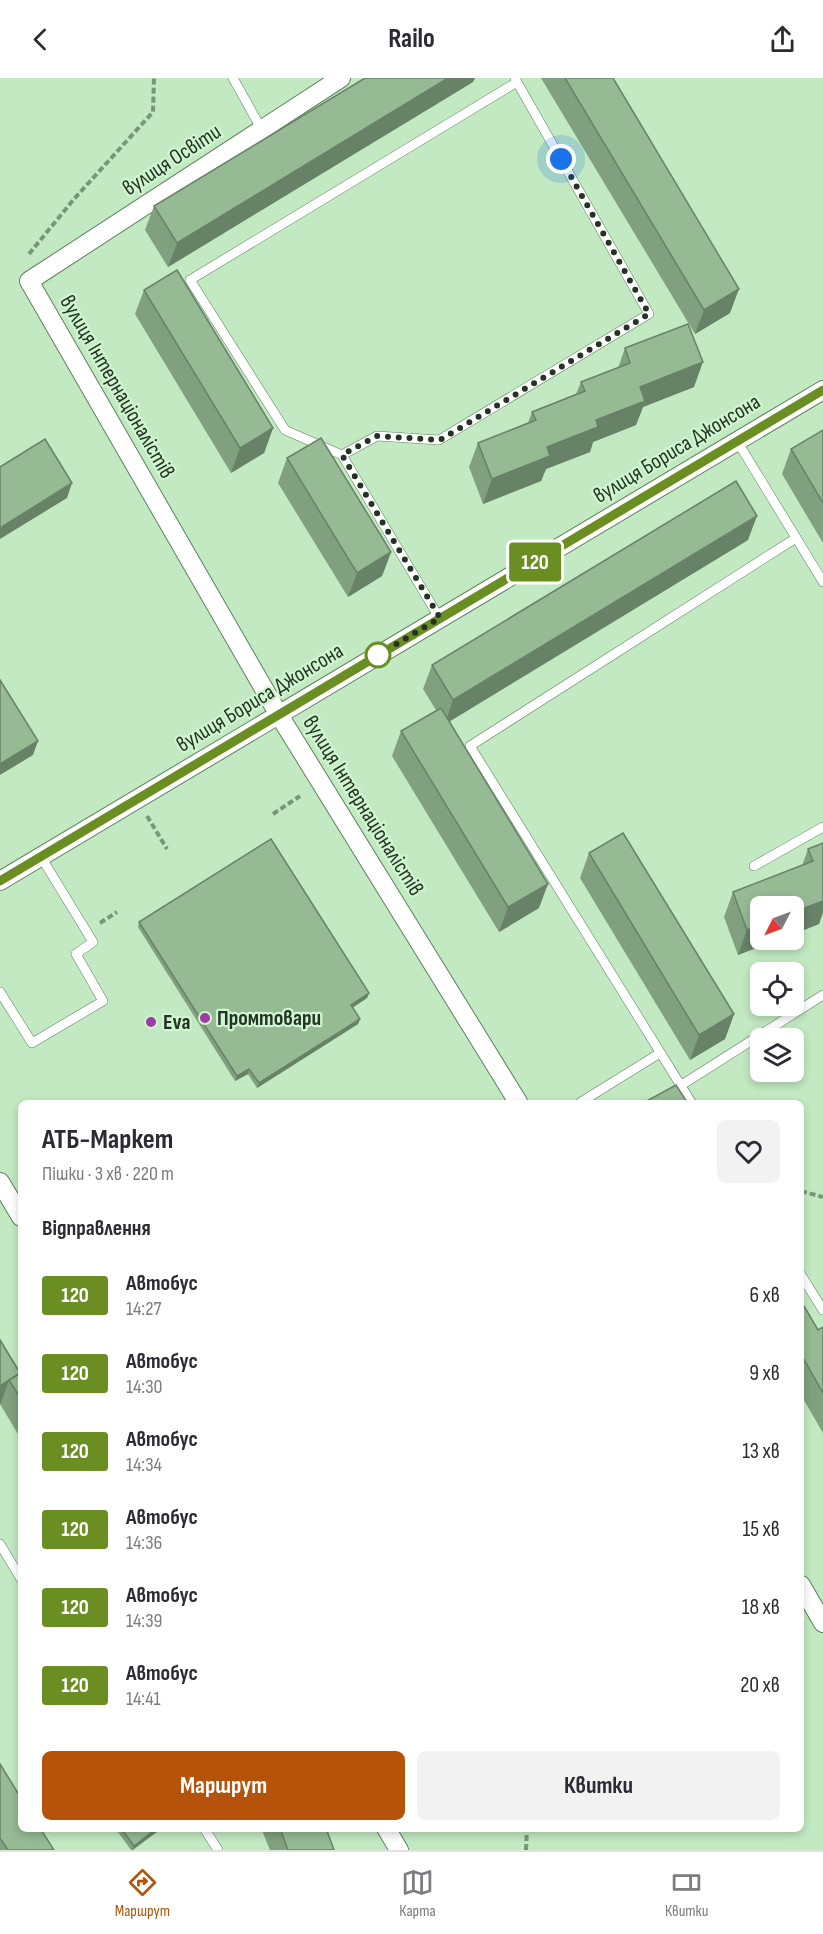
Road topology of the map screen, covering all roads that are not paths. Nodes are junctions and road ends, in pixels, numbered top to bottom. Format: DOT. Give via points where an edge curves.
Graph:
graph roads {
  1 [pos="233,78"];
  2 [pos="341,78"];
  3 [pos="516,80"];
  4 [pos="262,130"];
  5 [pos="28,282"];
  6 [pos="823,390"];
  7 [pos="737,441"];
  8 [pos="342,455"];
  9 [pos="796,538"];
  10 [pos="823,582"];
  11 [pos="440,618"];
  12 [pos="279,715"];
  13 [pos="823,827"];
  14 [pos="41,857"];
  15 [pos="754,866"];
  16 [pos="0,881"];
  17 [pos="0,992"];
  18 [pos="823,994"];
  19 [pos="660,1053"];
  20 [pos="680,1086"];
  21 [pos="517,1100"];
  22 [pos="584,1100"];
  23 [pos="690,1100"];
  24 [pos="0,1182"];
  25 [pos="18,1212"];
  26 [pos="804,1280"];
  27 [pos="823,1310"];
  28 [pos="0,1545"];
  29 [pos="18,1574"];
  30 [pos="804,1590"];
  31 [pos="823,1623"];
  32 [pos="207,1832"];
  33 [pos="388,1832"];
  34 [pos="218,1850"];
  35 [pos="399,1850"];
  1 -- 4 [label="lane"];
  2 -- 4 [label="street, вулиця Освіти"];
  3 -- 8 [label="lane" via="649,314 440,440 377,436"];
  3 -- 8 [label="lane" via="190,280 285,430"];
  4 -- 5 [label="street, вулиця Освіти"];
  5 -- 12 [label="street, вулиця Інтернаціоналістів"];
  6 -- 7 [label="street, вулиця Бориса Джонсона"];
  7 -- 9 [label="lane"];
  7 -- 11 [label="street, вулиця Бориса Джонсона"];
  8 -- 11 [label="lane"];
  9 -- 10 [label="lane"];
  9 -- 19 [label="lane" via="470,746"];
  11 -- 12 [label="street, вулиця Бориса Джонсона"];
  12 -- 14 [label="street, вулиця Бориса Джонсона"];
  12 -- 21 [label="street, вулиця Інтернаціоналістів"];
  13 -- 15 [label="lane"];
  14 -- 16 [label="street, вулиця Бориса Джонсона"];
  14 -- 17 [label="lane" via="93,942 76,954 103,1001 32,1043"];
  18 -- 20 [label="lane"];
  19 -- 20 [label="lane"];
  19 -- 22 [label="lane"];
  20 -- 23 [label="lane"];
  24 -- 25 [label="street"];
  26 -- 27 [label="lane"];
  28 -- 29 [label="lane"];
  30 -- 31 [label="street"];
  32 -- 34 [label="lane"];
  33 -- 35 [label="street"];
}
